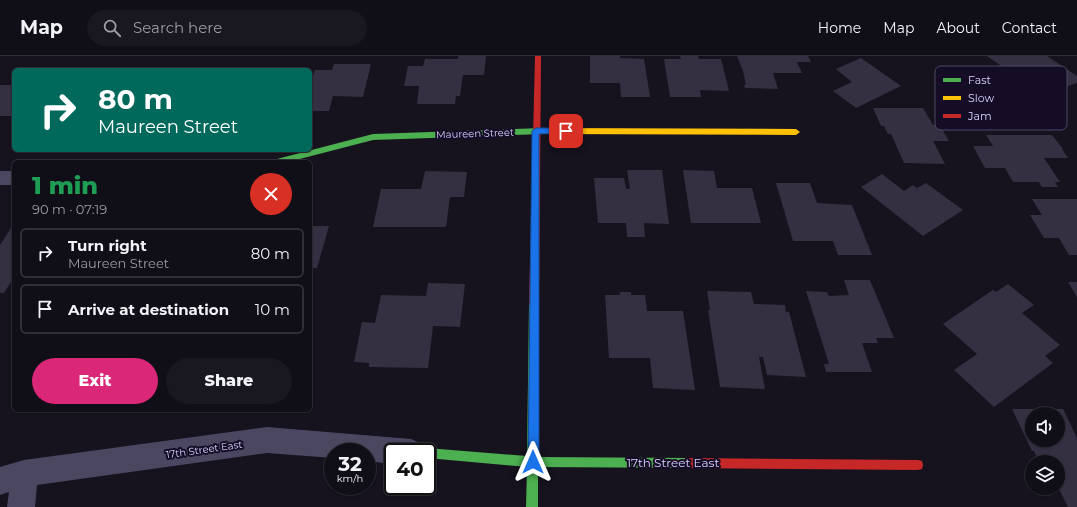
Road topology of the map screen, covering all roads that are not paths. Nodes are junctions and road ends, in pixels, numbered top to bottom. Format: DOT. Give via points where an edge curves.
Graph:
graph roads {
  1 [pos="538,56"];
  2 [pos="536,131"];
  3 [pos="796,132"];
  4 [pos="285,160"];
  5 [pos="0,178"];
  6 [pos="12,178"];
  7 [pos="384,450"];
  8 [pos="436,454"];
  9 [pos="533,462"];
  10 [pos="918,465"];
  11 [pos="12,477"];
  12 [pos="21,507"];
  13 [pos="532,507"];
  1 -- 2 [label="street"];
  2 -- 3 [label="street, Maureen Street"];
  2 -- 4 [label="street, Maureen Street" via="373,137"];
  2 -- 9 [label="street"];
  5 -- 6 [label="street"];
  7 -- 11 [label="street, 17th Street East" via="267,440"];
  8 -- 9 [label="street, 17th Street East"];
  9 -- 10 [label="street, 17th Street East"];
  9 -- 13 [label="street"];
  11 -- 12 [label="street"];
}
